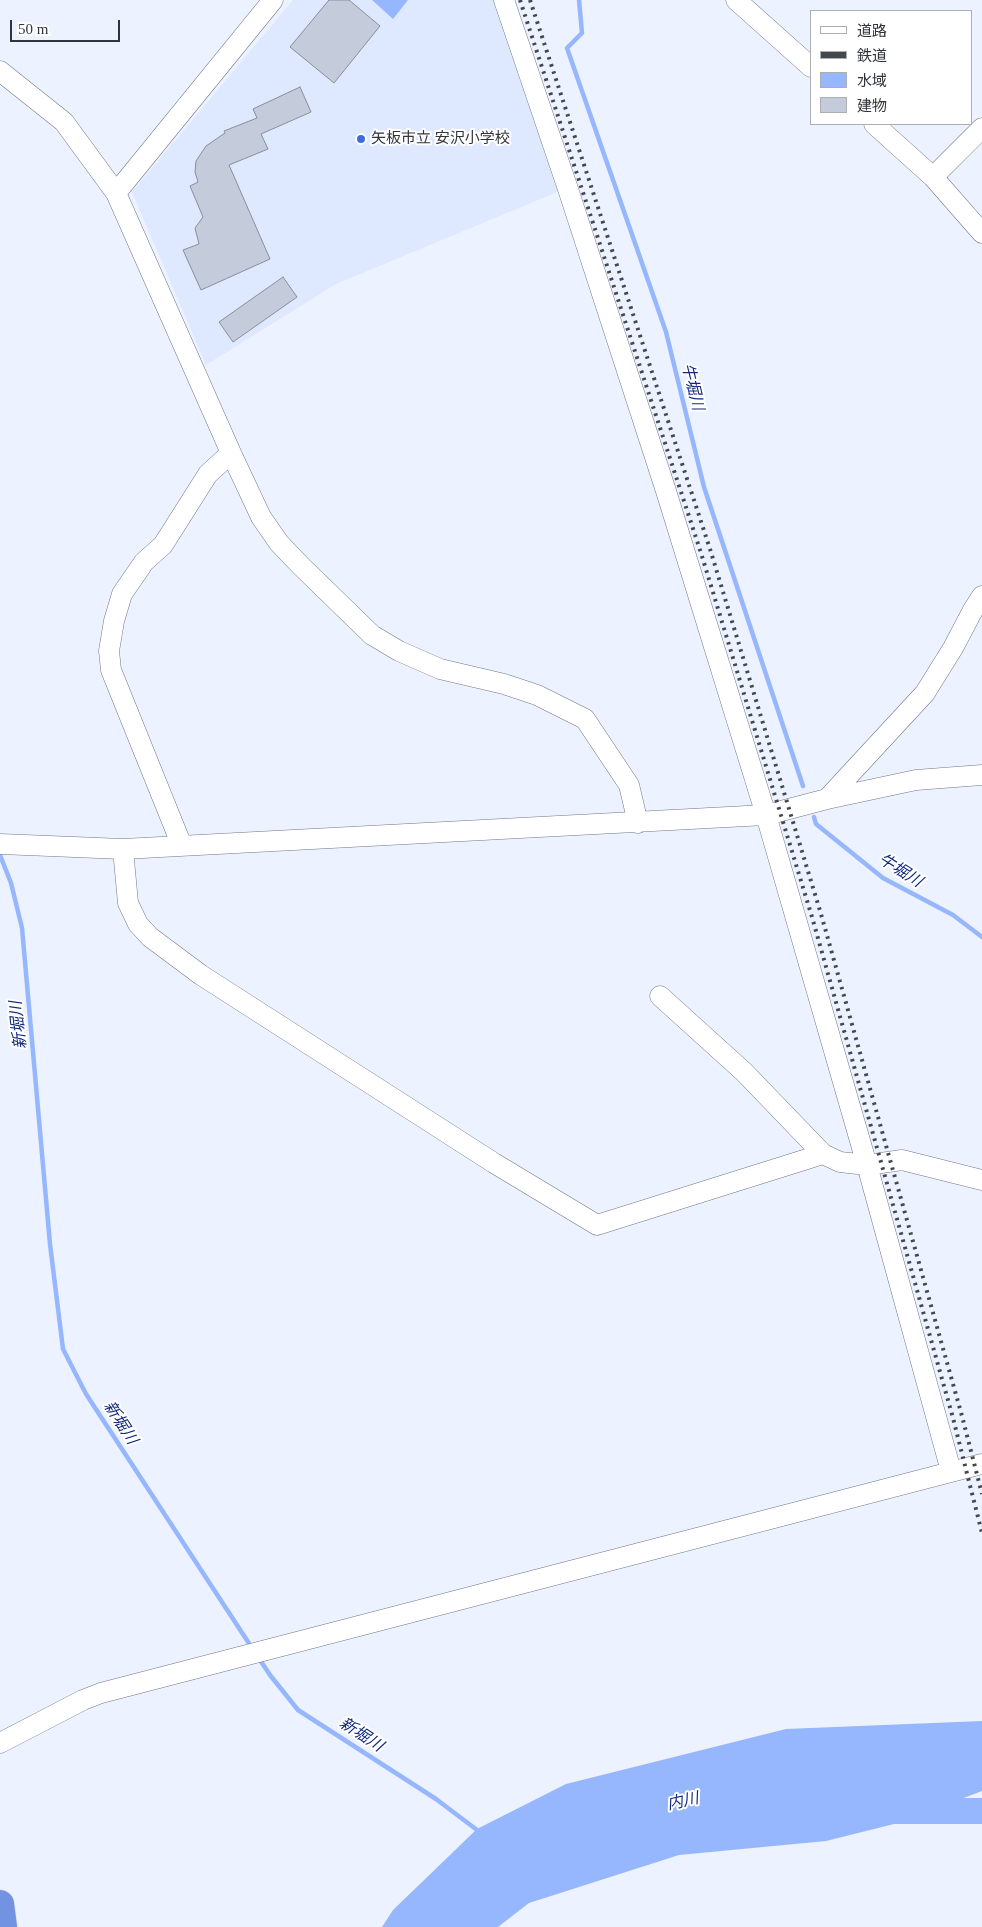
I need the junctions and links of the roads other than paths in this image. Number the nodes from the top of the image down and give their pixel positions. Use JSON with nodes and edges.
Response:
{"nodes":[{"id":1,"x":273,"y":0,"type":"edge"},
{"id":2,"x":504,"y":0,"type":"edge"},
{"id":3,"x":736,"y":0,"type":"edge"},
{"id":4,"x":810,"y":66,"type":"edge"},
{"id":5,"x":0,"y":71,"type":"edge"},
{"id":6,"x":875,"y":125,"type":"edge"},
{"id":7,"x":982,"y":128,"type":"edge"},
{"id":8,"x":933,"y":177,"type":"junction"},
{"id":9,"x":116,"y":193,"type":"junction"},
{"id":10,"x":982,"y":233,"type":"edge"},
{"id":11,"x":230,"y":453,"type":"junction"},
{"id":12,"x":982,"y":596,"type":"edge"},
{"id":13,"x":982,"y":775,"type":"edge"},
{"id":14,"x":827,"y":799,"type":"junction"},
{"id":15,"x":766,"y":815,"type":"junction"},
{"id":16,"x":638,"y":823,"type":"junction"},
{"id":17,"x":6,"y":844,"type":"edge"},
{"id":18,"x":182,"y":846,"type":"junction"},
{"id":19,"x":123,"y":849,"type":"junction"},
{"id":20,"x":660,"y":996,"type":"dead end"},
{"id":21,"x":823,"y":1154,"type":"junction"},
{"id":22,"x":867,"y":1165,"type":"junction"},
{"id":23,"x":982,"y":1180,"type":"edge"},
{"id":24,"x":982,"y":1464,"type":"edge"},
{"id":25,"x":951,"y":1471,"type":"junction"},
{"id":26,"x":0,"y":1743,"type":"edge"},
{"id":27,"x":0,"y":1904,"type":"edge"},
{"id":28,"x":3,"y":1927,"type":"edge"}],
"edges":[{"from":1,"to":9,"type":"street"},
{"from":2,"to":15,"type":"street"},
{"from":3,"to":4,"type":"street"},
{"from":5,"to":9,"type":"street"},
{"from":6,"to":8,"type":"street"},
{"from":7,"to":8,"type":"street"},
{"from":8,"to":10,"type":"street"},
{"from":9,"to":11,"type":"street"},
{"from":11,"to":16,"type":"street"},
{"from":11,"to":18,"type":"street"},
{"from":12,"to":14,"type":"street"},
{"from":13,"to":14,"type":"street"},
{"from":14,"to":15,"type":"street"},
{"from":15,"to":16,"type":"street"},
{"from":15,"to":22,"type":"street"},
{"from":16,"to":18,"type":"street"},
{"from":17,"to":19,"type":"street"},
{"from":18,"to":19,"type":"street"},
{"from":19,"to":21,"type":"street"},
{"from":20,"to":21,"type":"street"},
{"from":21,"to":22,"type":"street"},
{"from":22,"to":23,"type":"street"},
{"from":22,"to":25,"type":"street"},
{"from":24,"to":25,"type":"street"},
{"from":25,"to":26,"type":"street"},
{"from":27,"to":28,"type":"highway"}]}
